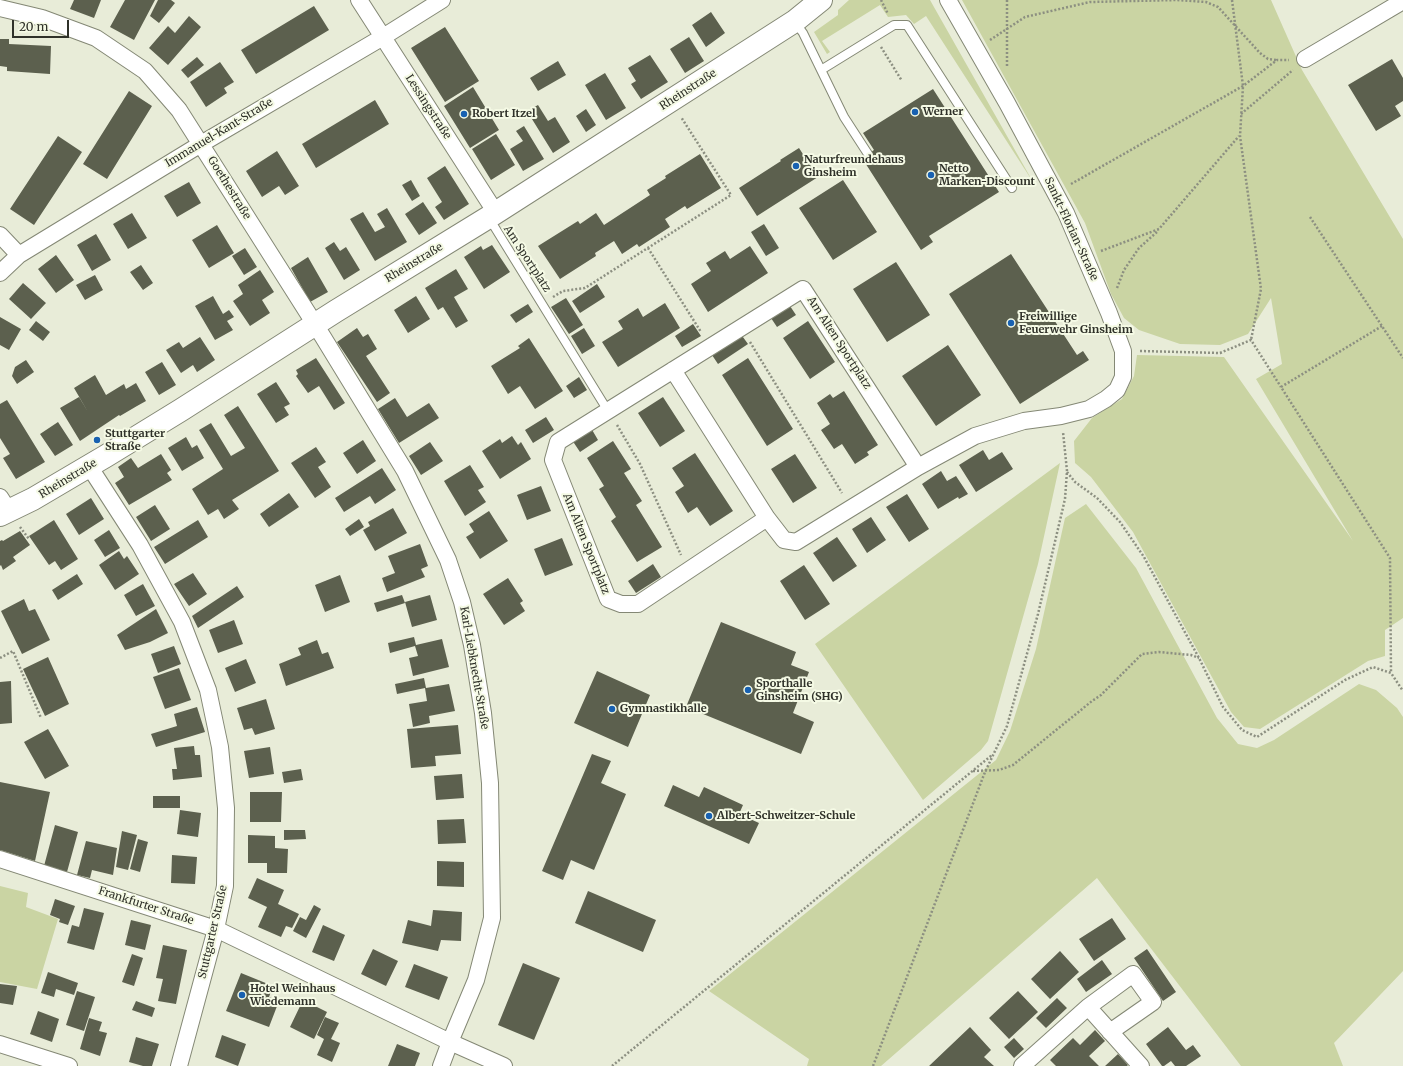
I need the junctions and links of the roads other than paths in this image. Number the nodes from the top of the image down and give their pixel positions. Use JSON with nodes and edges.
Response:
{"nodes":[{"id":1,"x":359,"y":0,"type":"edge"},
{"id":2,"x":442,"y":0,"type":"edge"},
{"id":3,"x":821,"y":0,"type":"edge"},
{"id":4,"x":948,"y":0,"type":"edge"},
{"id":5,"x":1403,"y":1,"type":"edge"},
{"id":6,"x":0,"y":8,"type":"edge"},
{"id":7,"x":795,"y":21,"type":"junction"},
{"id":8,"x":383,"y":37,"type":"junction"},
{"id":9,"x":1305,"y":59,"type":"road end"},
{"id":10,"x":821,"y":70,"type":"junction"},
{"id":11,"x":201,"y":144,"type":"junction"},
{"id":12,"x":868,"y":154,"type":"dead end"},
{"id":13,"x":1012,"y":188,"type":"dead end"},
{"id":14,"x":493,"y":215,"type":"junction"},
{"id":15,"x":0,"y":235,"type":"edge"},
{"id":16,"x":19,"y":255,"type":"junction"},
{"id":17,"x":0,"y":273,"type":"edge"},
{"id":18,"x":315,"y":324,"type":"junction"},
{"id":19,"x":673,"y":370,"type":"junction"},
{"id":20,"x":608,"y":411,"type":"junction"},
{"id":21,"x":89,"y":466,"type":"junction"},
{"id":22,"x":918,"y":467,"type":"junction"},
{"id":23,"x":3,"y":508,"type":"edge"},
{"id":24,"x":767,"y":518,"type":"junction"},
{"id":25,"x":0,"y":859,"type":"edge"},
{"id":26,"x":216,"y":929,"type":"junction"},
{"id":27,"x":1088,"y":1007,"type":"junction"},
{"id":28,"x":1110,"y":1032,"type":"junction"},
{"id":29,"x":450,"y":1042,"type":"junction"},
{"id":30,"x":0,"y":1044,"type":"edge"},
{"id":31,"x":69,"y":1066,"type":"edge"},
{"id":32,"x":178,"y":1066,"type":"edge"},
{"id":33,"x":441,"y":1066,"type":"edge"},
{"id":34,"x":504,"y":1066,"type":"edge"},
{"id":35,"x":1022,"y":1066,"type":"edge"},
{"id":36,"x":1141,"y":1066,"type":"edge"}],
"edges":[{"from":1,"to":8,"type":"street","name":"Lessingstraße"},
{"from":2,"to":8,"type":"street","name":"Immanuel-Kant-Straße"},
{"from":3,"to":7,"type":"main road","name":"Rheinstraße"},
{"from":4,"to":22,"type":"street","name":"Sankt-Florian-Straße"},
{"from":5,"to":9,"type":"street"},
{"from":6,"to":11,"type":"street","name":"Goethestraße"},
{"from":7,"to":10,"type":"lane"},
{"from":7,"to":14,"type":"main road","name":"Rheinstraße"},
{"from":8,"to":11,"type":"street","name":"Immanuel-Kant-Straße"},
{"from":8,"to":14,"type":"street","name":"Lessingstraße"},
{"from":10,"to":12,"type":"lane"},
{"from":10,"to":13,"type":"lane"},
{"from":11,"to":16,"type":"street","name":"Immanuel-Kant-Straße"},
{"from":11,"to":18,"type":"street","name":"Goethestraße"},
{"from":14,"to":18,"type":"main road","name":"Rheinstraße"},
{"from":14,"to":20,"type":"lane","name":"Am Sportplatz"},
{"from":15,"to":16,"type":"street"},
{"from":16,"to":17,"type":"street","name":"Immanuel-Kant-Straße"},
{"from":18,"to":21,"type":"main road","name":"Rheinstraße"},
{"from":18,"to":29,"type":"street","name":"Karl-Liebknecht-Straße"},
{"from":19,"to":20,"type":"street","name":"Am Alten Sportplatz"},
{"from":19,"to":22,"type":"street","name":"Am Alten Sportplatz"},
{"from":19,"to":24,"type":"street"},
{"from":20,"to":24,"type":"street","name":"Am Alten Sportplatz"},
{"from":21,"to":23,"type":"main road","name":"Rheinstraße"},
{"from":21,"to":26,"type":"street","name":"Stuttgarter Straße"},
{"from":22,"to":24,"type":"street"},
{"from":25,"to":26,"type":"street","name":"Frankfurter Straße"},
{"from":26,"to":29,"type":"street","name":"Frankfurter Straße"},
{"from":26,"to":32,"type":"street","name":"Stuttgarter Straße"},
{"from":27,"to":28,"type":"street"},
{"from":27,"to":28,"type":"street"},
{"from":27,"to":35,"type":"street"},
{"from":28,"to":36,"type":"street"},
{"from":29,"to":33,"type":"street","name":"Karl-Liebknecht-Straße"},
{"from":29,"to":34,"type":"street","name":"Frankfurter Straße"},
{"from":30,"to":31,"type":"street"}]}
